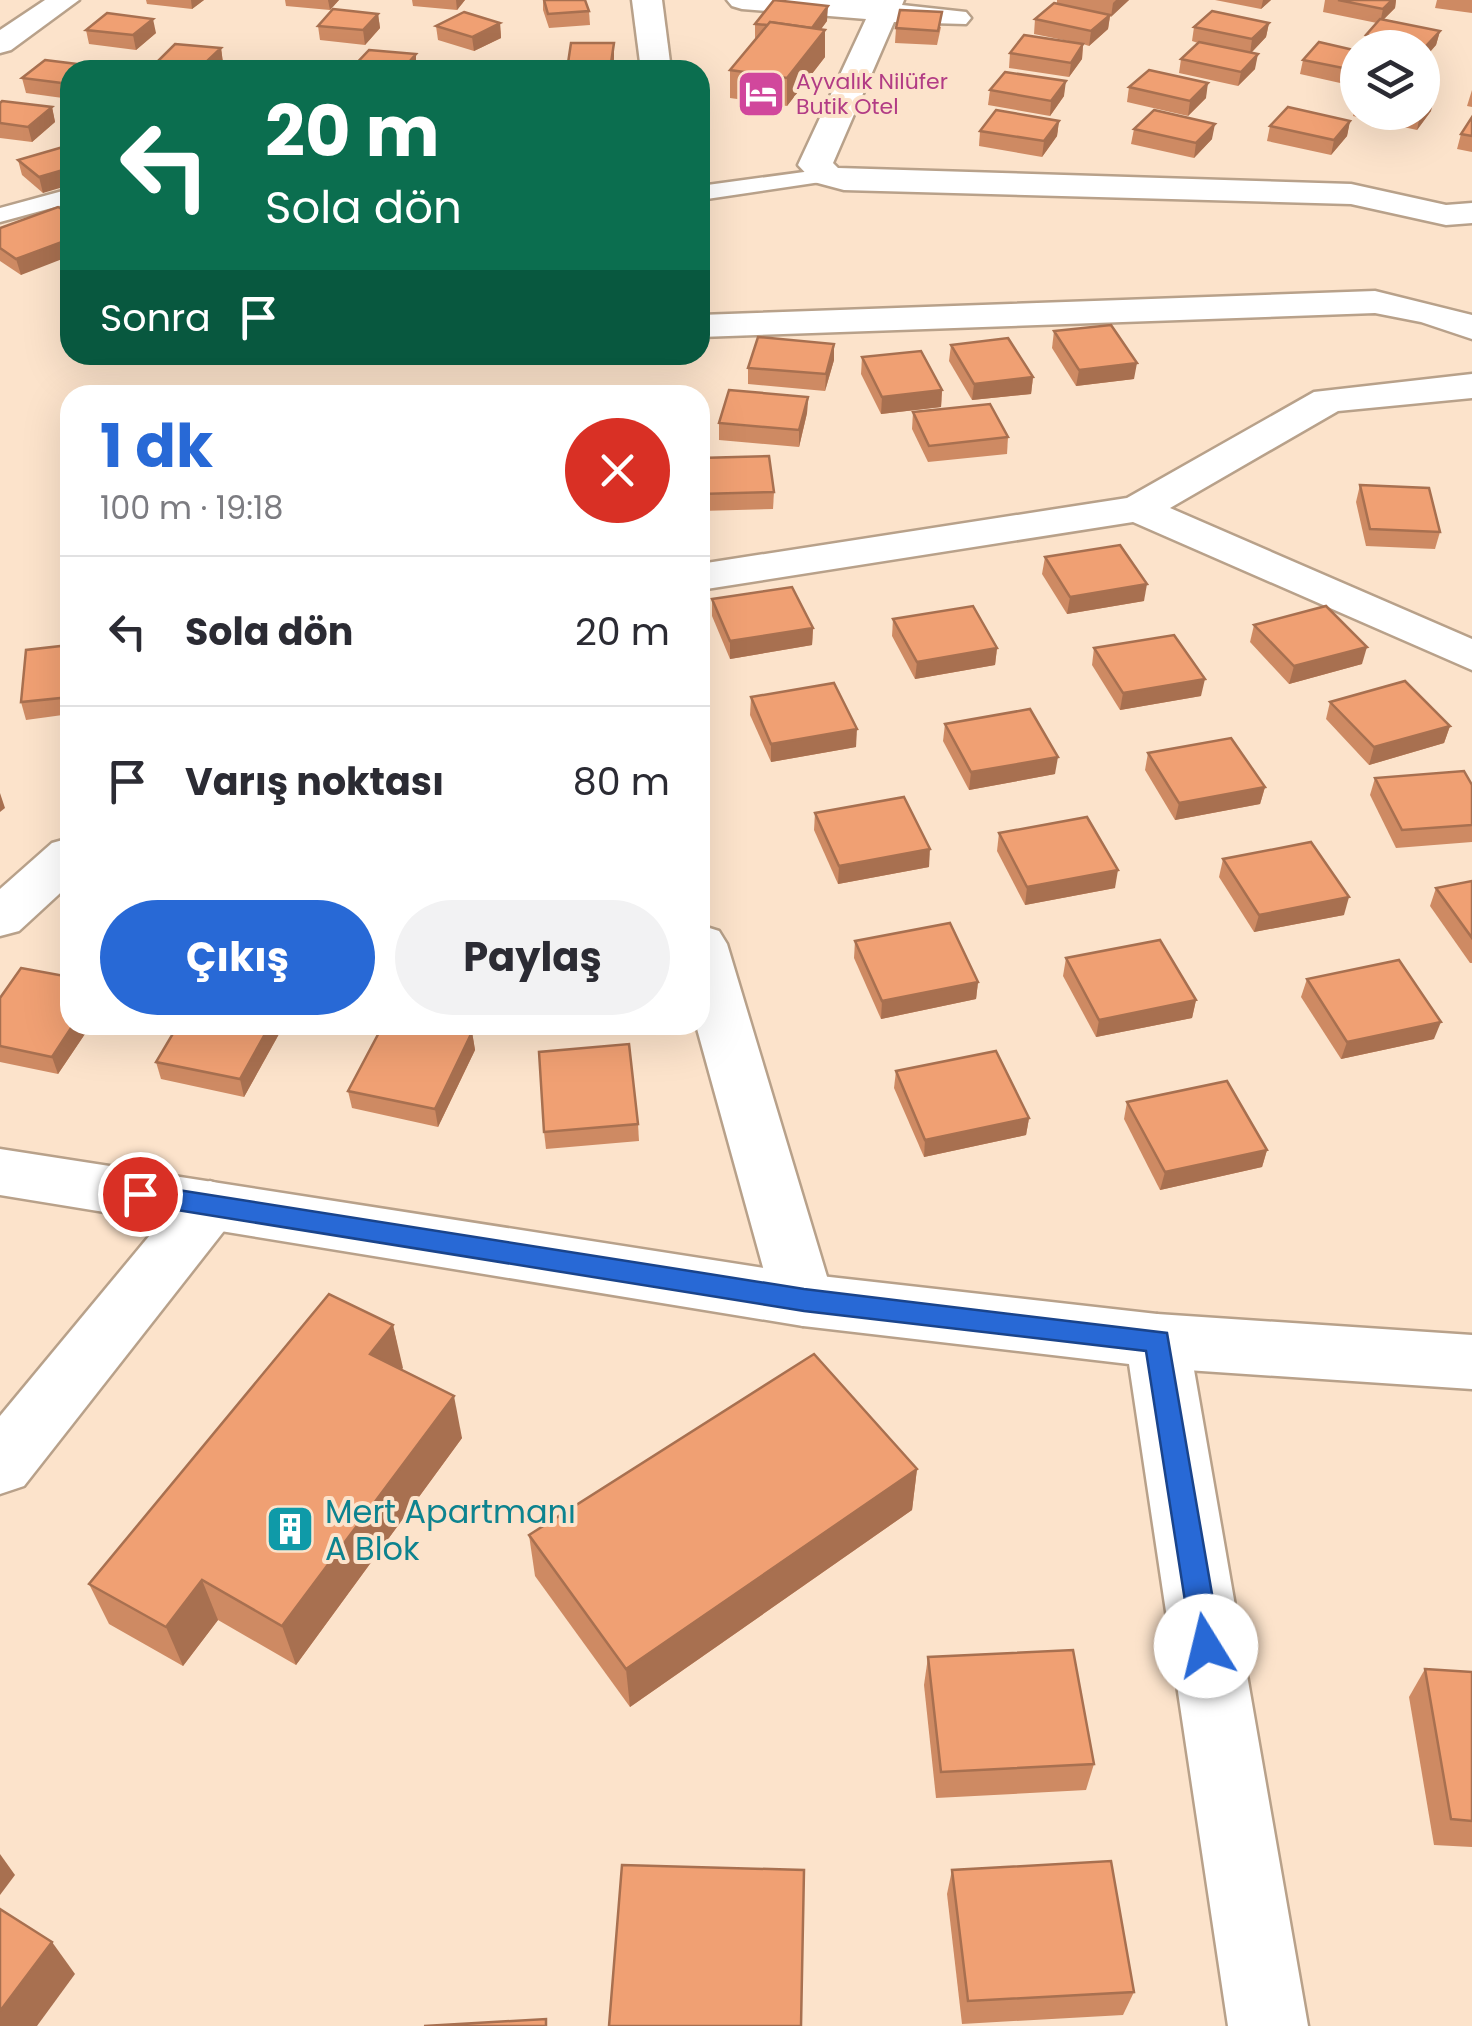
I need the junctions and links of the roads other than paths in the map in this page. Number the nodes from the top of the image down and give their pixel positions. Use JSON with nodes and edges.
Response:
{"nodes":[{"id":1,"x":64,"y":0,"type":"edge"},
{"id":2,"x":647,"y":0,"type":"edge"},
{"id":3,"x":742,"y":0,"type":"edge"},
{"id":4,"x":885,"y":6,"type":"edge"},
{"id":5,"x":956,"y":18,"type":"dead end"},
{"id":6,"x":0,"y":44,"type":"edge"},
{"id":7,"x":655,"y":60,"type":"edge"},
{"id":8,"x":826,"y":175,"type":"junction"},
{"id":9,"x":710,"y":192,"type":"edge"},
{"id":10,"x":60,"y":199,"type":"edge"},
{"id":11,"x":1472,"y":214,"type":"edge"},
{"id":12,"x":0,"y":215,"type":"edge"},
{"id":13,"x":710,"y":326,"type":"edge"},
{"id":14,"x":1472,"y":328,"type":"edge"},
{"id":15,"x":1472,"y":386,"type":"edge"},
{"id":16,"x":1138,"y":510,"type":"junction"},
{"id":17,"x":710,"y":575,"type":"edge"},
{"id":18,"x":1472,"y":656,"type":"edge"},
{"id":19,"x":60,"y":864,"type":"edge"},
{"id":20,"x":0,"y":918,"type":"edge"},
{"id":21,"x":710,"y":978,"type":"edge"},
{"id":22,"x":0,"y":1172,"type":"edge"},
{"id":23,"x":210,"y":1205,"type":"junction"},
{"id":24,"x":804,"y":1300,"type":"junction"},
{"id":25,"x":1158,"y":1341,"type":"junction"},
{"id":26,"x":1472,"y":1362,"type":"edge"},
{"id":27,"x":0,"y":1465,"type":"edge"},
{"id":28,"x":1268,"y":2026,"type":"edge"}],
"edges":[{"from":1,"to":6,"type":"street"},
{"from":2,"to":7,"type":"street"},
{"from":3,"to":4,"type":"street"},
{"from":4,"to":5,"type":"street"},
{"from":4,"to":8,"type":"street"},
{"from":8,"to":9,"type":"lane"},
{"from":8,"to":11,"type":"street"},
{"from":10,"to":12,"type":"lane"},
{"from":13,"to":14,"type":"street"},
{"from":15,"to":16,"type":"street"},
{"from":16,"to":17,"type":"street"},
{"from":16,"to":18,"type":"street"},
{"from":19,"to":20,"type":"street"},
{"from":21,"to":24,"type":"street"},
{"from":22,"to":23,"type":"street"},
{"from":23,"to":24,"type":"street"},
{"from":23,"to":27,"type":"street"},
{"from":24,"to":25,"type":"street"},
{"from":25,"to":26,"type":"street"},
{"from":25,"to":28,"type":"street"}]}
